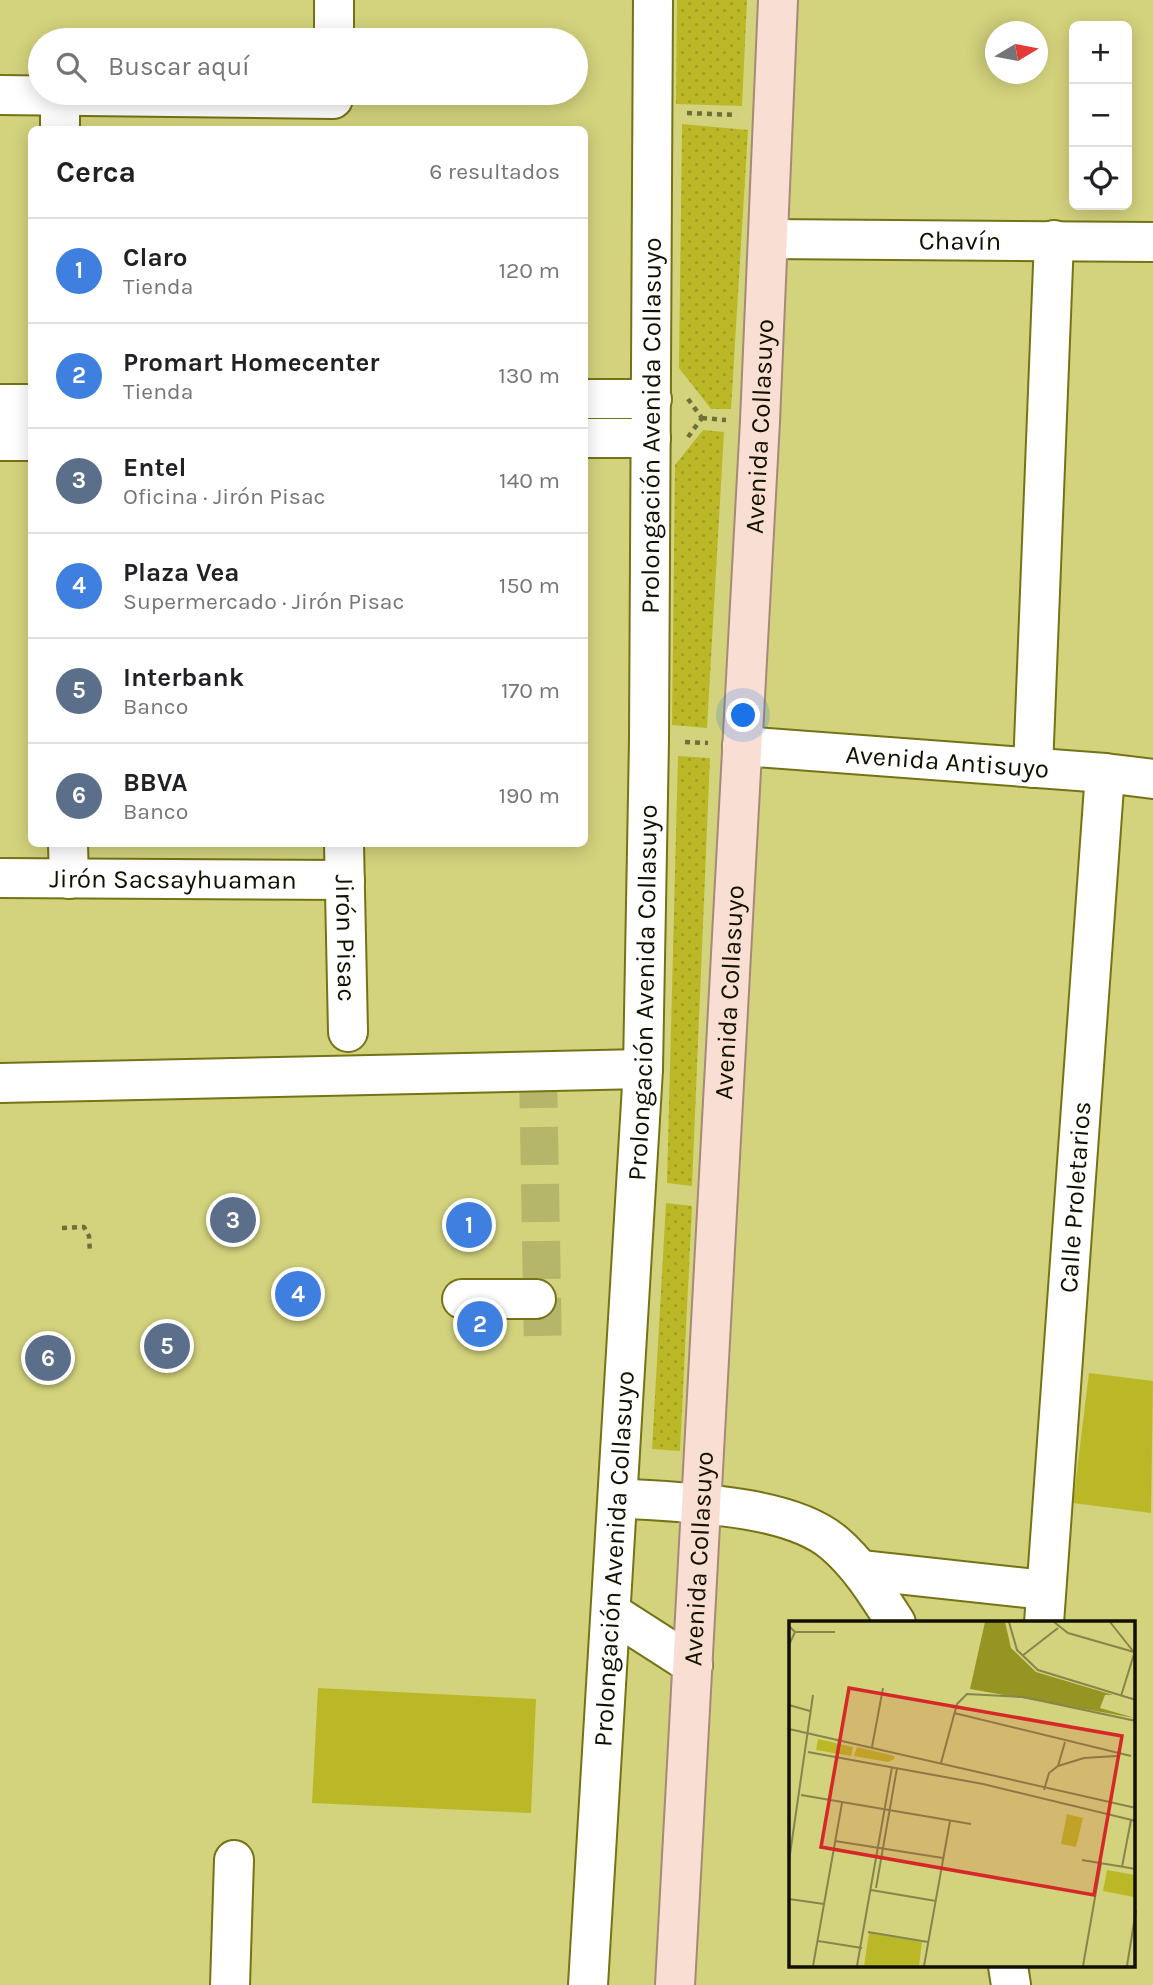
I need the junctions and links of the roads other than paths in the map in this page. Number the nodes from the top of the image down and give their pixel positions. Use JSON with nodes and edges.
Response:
{"nodes":[{"id":1,"x":334,"y":0,"type":"edge"},
{"id":2,"x":653,"y":0,"type":"edge"},
{"id":3,"x":778,"y":0,"type":"edge"},
{"id":4,"x":334,"y":28,"type":"edge"},
{"id":5,"x":0,"y":95,"type":"edge"},
{"id":6,"x":28,"y":103,"type":"edge"},
{"id":7,"x":35,"y":105,"type":"edge"},
{"id":8,"x":333,"y":107,"type":"edge"},
{"id":9,"x":60,"y":112,"type":"edge"},
{"id":10,"x":768,"y":239,"type":"junction"},
{"id":11,"x":1054,"y":240,"type":"junction"},
{"id":12,"x":1153,"y":242,"type":"edge"},
{"id":13,"x":588,"y":399,"type":"edge"},
{"id":14,"x":652,"y":400,"type":"junction"},
{"id":15,"x":0,"y":404,"type":"edge"},
{"id":16,"x":28,"y":404,"type":"edge"},
{"id":17,"x":588,"y":438,"type":"edge"},
{"id":18,"x":651,"y":438,"type":"junction"},
{"id":19,"x":0,"y":441,"type":"edge"},
{"id":20,"x":28,"y":441,"type":"edge"},
{"id":21,"x":725,"y":745,"type":"junction"},
{"id":22,"x":1033,"y":768,"type":"junction"},
{"id":23,"x":1105,"y":773,"type":"junction"},
{"id":24,"x":1153,"y":779,"type":"edge"},
{"id":25,"x":69,"y":861,"type":"edge"},
{"id":26,"x":345,"y":862,"type":"edge"},
{"id":27,"x":0,"y":878,"type":"edge"},
{"id":28,"x":348,"y":1032,"type":"dead end"},
{"id":29,"x":643,"y":1069,"type":"junction"},
{"id":30,"x":0,"y":1083,"type":"edge"},
{"id":31,"x":462,"y":1299,"type":"dead end"},
{"id":32,"x":536,"y":1299,"type":"dead end"},
{"id":33,"x":618,"y":1498,"type":"junction"},
{"id":34,"x":702,"y":1505,"type":"junction"},
{"id":35,"x":861,"y":1570,"type":"junction"},
{"id":36,"x":1044,"y":1606,"type":"edge"},
{"id":37,"x":612,"y":1613,"type":"junction"},
{"id":38,"x":895,"y":1621,"type":"edge"},
{"id":39,"x":693,"y":1665,"type":"junction"},
{"id":40,"x":234,"y":1860,"type":"dead end"},
{"id":41,"x":230,"y":1985,"type":"edge"},
{"id":42,"x":588,"y":1985,"type":"edge"},
{"id":43,"x":675,"y":1985,"type":"edge"}],
"edges":[{"from":1,"to":4,"type":"street"},
{"from":2,"to":14,"type":"street","name":"Prolongación Avenida Collasuyo"},
{"from":3,"to":10,"type":"main road","name":"Avenida Collasuyo"},
{"from":5,"to":6,"type":"street"},
{"from":7,"to":9,"type":"street"},
{"from":8,"to":9,"type":"street"},
{"from":10,"to":11,"type":"street","name":"Chavín"},
{"from":10,"to":21,"type":"main road","name":"Avenida Collasuyo"},
{"from":11,"to":12,"type":"street","name":"Chavín"},
{"from":11,"to":22,"type":"street"},
{"from":13,"to":14,"type":"street"},
{"from":14,"to":18,"type":"street","name":"Prolongación Avenida Collasuyo"},
{"from":15,"to":16,"type":"street"},
{"from":17,"to":18,"type":"street"},
{"from":18,"to":29,"type":"street","name":"Prolongación Avenida Collasuyo"},
{"from":19,"to":20,"type":"street"},
{"from":21,"to":22,"type":"street","name":"Avenida Antisuyo"},
{"from":21,"to":34,"type":"main road","name":"Avenida Collasuyo"},
{"from":22,"to":23,"type":"street","name":"Avenida Antisuyo"},
{"from":23,"to":24,"type":"street","name":"Avenida Antisuyo"},
{"from":23,"to":36,"type":"street","name":"Calle Proletarios"},
{"from":25,"to":26,"type":"street","name":"Jirón Sacsayhuaman"},
{"from":25,"to":27,"type":"street","name":"Jirón Sacsayhuaman"},
{"from":26,"to":28,"type":"street","name":"Jirón Pisac"},
{"from":29,"to":30,"type":"street"},
{"from":29,"to":33,"type":"street","name":"Prolongación Avenida Collasuyo"},
{"from":31,"to":32,"type":"street"},
{"from":33,"to":34,"type":"street"},
{"from":33,"to":37,"type":"street","name":"Prolongación Avenida Collasuyo"},
{"from":34,"to":35,"type":"street"},
{"from":34,"to":39,"type":"main road","name":"Avenida Collasuyo"},
{"from":35,"to":36,"type":"street"},
{"from":35,"to":38,"type":"street"},
{"from":37,"to":39,"type":"street"},
{"from":37,"to":42,"type":"street","name":"Prolongación Avenida Collasuyo"},
{"from":39,"to":43,"type":"main road","name":"Avenida Collasuyo"},
{"from":40,"to":41,"type":"street"}]}
